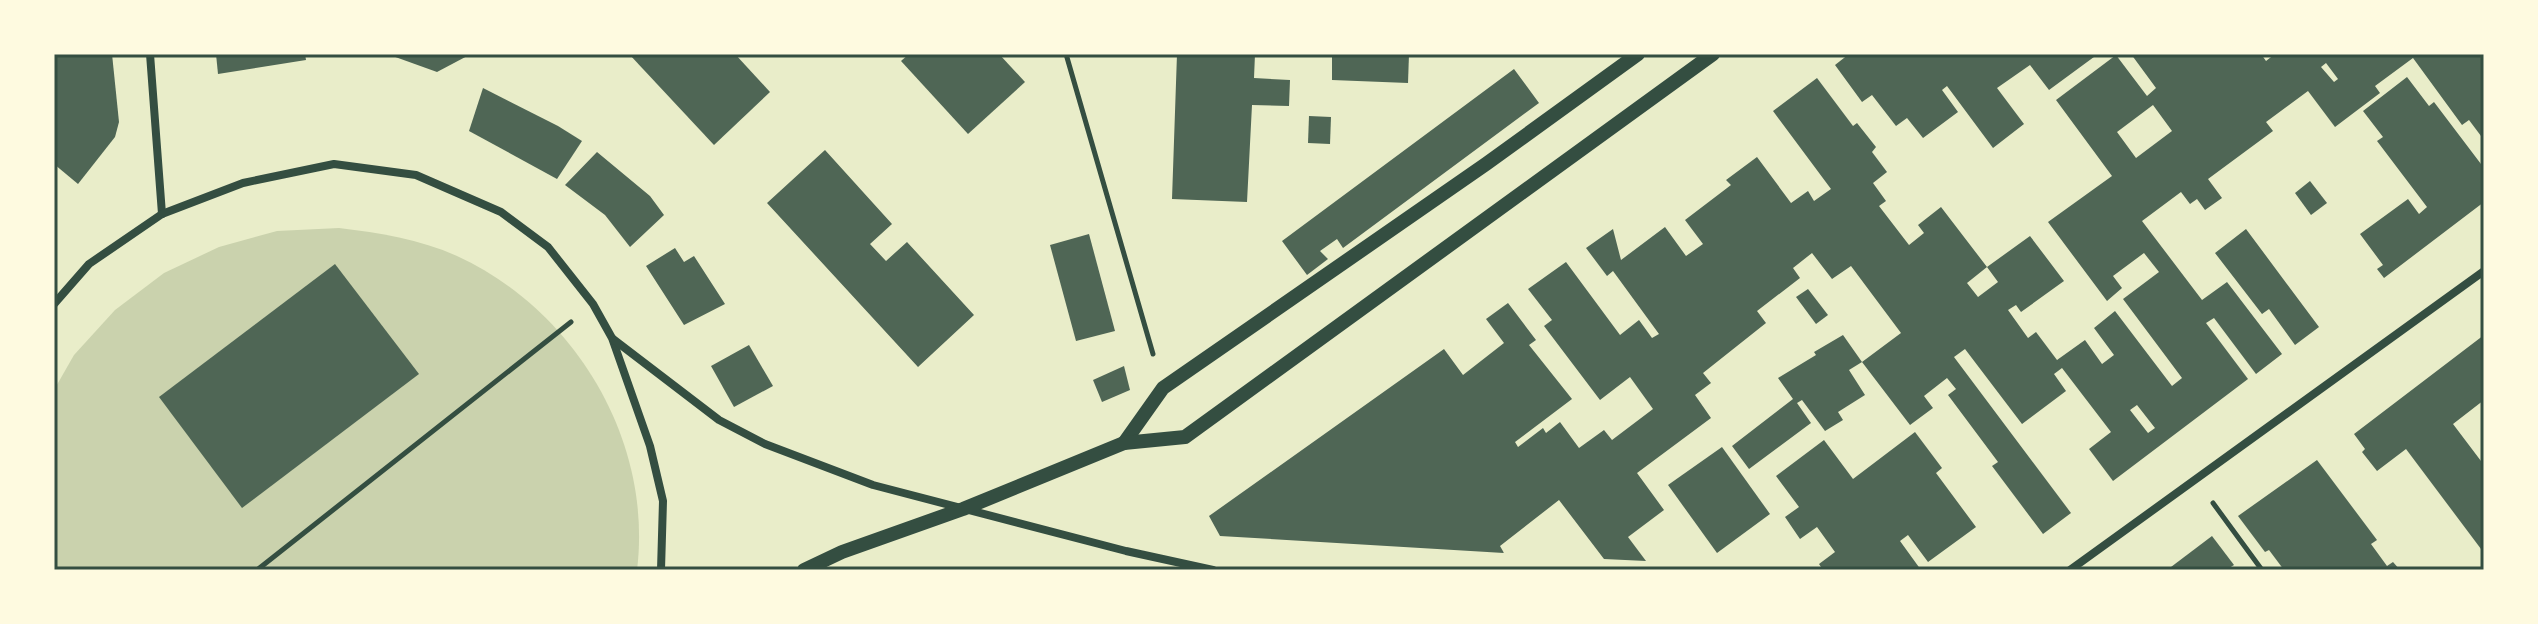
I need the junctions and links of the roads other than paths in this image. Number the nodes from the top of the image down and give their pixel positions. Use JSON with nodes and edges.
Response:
{"nodes":[{"id":1,"x":150,"y":54,"type":"edge"},
{"id":2,"x":1638,"y":54,"type":"edge"},
{"id":3,"x":1713,"y":54,"type":"edge"},
{"id":4,"x":162,"y":214,"type":"junction"},
{"id":5,"x":2484,"y":271,"type":"edge"},
{"id":6,"x":54,"y":304,"type":"edge"},
{"id":7,"x":612,"y":338,"type":"junction"},
{"id":8,"x":1124,"y":443,"type":"junction"},
{"id":9,"x":963,"y":509,"type":"junction"},
{"id":10,"x":661,"y":570,"type":"edge"},
{"id":11,"x":804,"y":570,"type":"edge"},
{"id":12,"x":1213,"y":570,"type":"edge"},
{"id":13,"x":2070,"y":570,"type":"edge"}],
"edges":[{"from":1,"to":4,"type":"street"},
{"from":2,"to":8,"type":"street"},
{"from":3,"to":8,"type":"street"},
{"from":4,"to":6,"type":"street"},
{"from":4,"to":7,"type":"street"},
{"from":5,"to":13,"type":"street"},
{"from":7,"to":9,"type":"street"},
{"from":7,"to":10,"type":"street"},
{"from":8,"to":9,"type":"street"},
{"from":9,"to":11,"type":"street"},
{"from":9,"to":12,"type":"street"}]}
